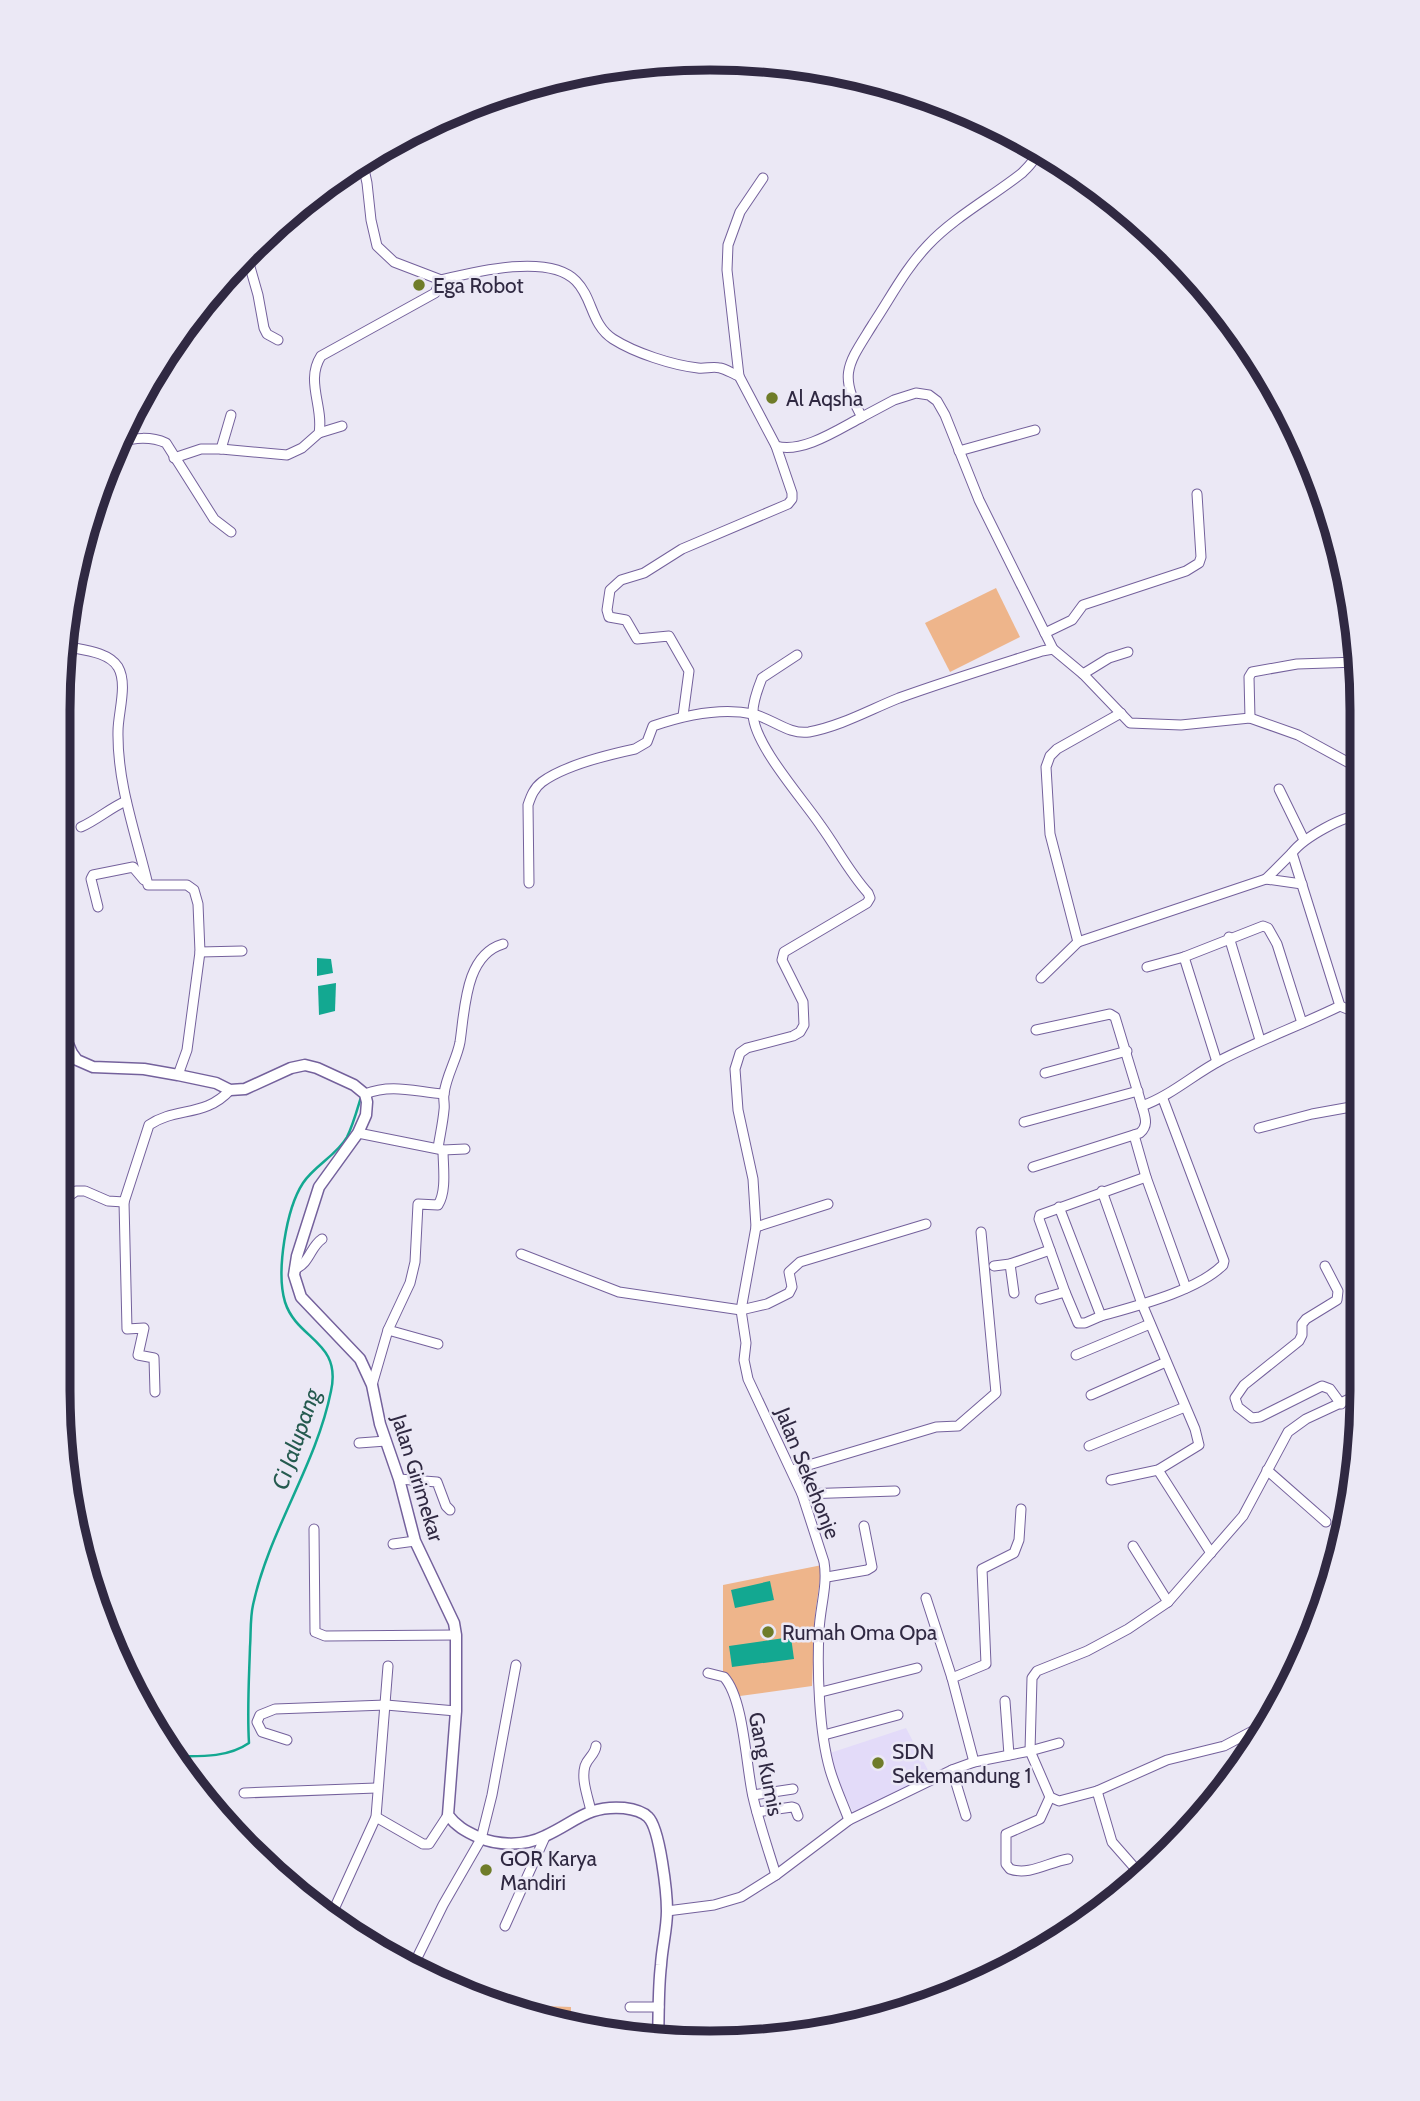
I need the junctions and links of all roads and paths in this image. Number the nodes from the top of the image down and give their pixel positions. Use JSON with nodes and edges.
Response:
{"nodes":[{"id":1,"x":1034,"y":158,"type":"edge"},
{"id":2,"x":365,"y":171,"type":"edge"},
{"id":3,"x":763,"y":178,"type":"dead end"},
{"id":4,"x":250,"y":265,"type":"edge"},
{"id":5,"x":441,"y":280,"type":"junction"},
{"id":6,"x":278,"y":340,"type":"dead end"},
{"id":7,"x":739,"y":376,"type":"junction"},
{"id":8,"x":231,"y":415,"type":"dead end"},
{"id":9,"x":862,"y":417,"type":"junction"},
{"id":10,"x":342,"y":426,"type":"dead end"},
{"id":11,"x":1035,"y":430,"type":"dead end"},
{"id":12,"x":319,"y":433,"type":"junction"},
{"id":13,"x":131,"y":439,"type":"edge"},
{"id":14,"x":776,"y":446,"type":"junction"},
{"id":15,"x":221,"y":449,"type":"junction"},
{"id":16,"x":959,"y":451,"type":"junction"},
{"id":17,"x":174,"y":458,"type":"junction"},
{"id":18,"x":1197,"y":494,"type":"dead end"},
{"id":19,"x":231,"y":532,"type":"dead end"},
{"id":20,"x":1045,"y":633,"type":"junction"},
{"id":21,"x":73,"y":648,"type":"edge"},
{"id":22,"x":1053,"y":649,"type":"junction"},
{"id":23,"x":1128,"y":652,"type":"dead end"},
{"id":24,"x":797,"y":655,"type":"dead end"},
{"id":25,"x":1348,"y":662,"type":"edge"},
{"id":26,"x":1083,"y":674,"type":"junction"},
{"id":27,"x":1121,"y":713,"type":"junction"},
{"id":28,"x":753,"y":714,"type":"junction"},
{"id":29,"x":683,"y":716,"type":"junction"},
{"id":30,"x":1250,"y":718,"type":"junction"},
{"id":31,"x":1350,"y":763,"type":"edge"},
{"id":32,"x":1279,"y":789,"type":"dead end"},
{"id":33,"x":126,"y":801,"type":"junction"},
{"id":34,"x":1350,"y":817,"type":"edge"},
{"id":35,"x":81,"y":827,"type":"dead end"},
{"id":36,"x":1304,"y":840,"type":"junction"},
{"id":37,"x":1293,"y":853,"type":"junction"},
{"id":38,"x":1266,"y":879,"type":"junction"},
{"id":39,"x":529,"y":883,"type":"dead end"},
{"id":40,"x":1302,"y":884,"type":"junction"},
{"id":41,"x":148,"y":885,"type":"junction"},
{"id":42,"x":98,"y":907,"type":"dead end"},
{"id":43,"x":1230,"y":937,"type":"junction"},
{"id":44,"x":1078,"y":942,"type":"junction"},
{"id":45,"x":503,"y":944,"type":"dead end"},
{"id":46,"x":242,"y":951,"type":"dead end"},
{"id":47,"x":200,"y":952,"type":"junction"},
{"id":48,"x":1184,"y":957,"type":"junction"},
{"id":49,"x":1147,"y":967,"type":"dead end"},
{"id":50,"x":1041,"y":978,"type":"dead end"},
{"id":51,"x":1340,"y":1006,"type":"junction"},
{"id":52,"x":1350,"y":1010,"type":"edge"},
{"id":53,"x":1302,"y":1024,"type":"junction"},
{"id":54,"x":1036,"y":1030,"type":"dead end"},
{"id":55,"x":1260,"y":1040,"type":"junction"},
{"id":56,"x":70,"y":1048,"type":"edge"},
{"id":57,"x":1126,"y":1051,"type":"junction"},
{"id":58,"x":1217,"y":1062,"type":"junction"},
{"id":59,"x":1045,"y":1073,"type":"dead end"},
{"id":60,"x":178,"y":1075,"type":"junction"},
{"id":61,"x":230,"y":1090,"type":"junction"},
{"id":62,"x":1138,"y":1091,"type":"junction"},
{"id":63,"x":365,"y":1094,"type":"junction"},
{"id":64,"x":444,"y":1094,"type":"junction"},
{"id":65,"x":1163,"y":1098,"type":"junction"},
{"id":66,"x":1142,"y":1106,"type":"junction"},
{"id":67,"x":1350,"y":1107,"type":"edge"},
{"id":68,"x":1024,"y":1122,"type":"dead end"},
{"id":69,"x":1259,"y":1128,"type":"dead end"},
{"id":70,"x":358,"y":1133,"type":"junction"},
{"id":71,"x":1134,"y":1135,"type":"junction"},
{"id":72,"x":440,"y":1149,"type":"junction"},
{"id":73,"x":465,"y":1149,"type":"dead end"},
{"id":74,"x":1033,"y":1167,"type":"dead end"},
{"id":75,"x":1146,"y":1177,"type":"junction"},
{"id":76,"x":1102,"y":1191,"type":"junction"},
{"id":77,"x":70,"y":1195,"type":"edge"},
{"id":78,"x":124,"y":1202,"type":"junction"},
{"id":79,"x":828,"y":1203,"type":"dead end"},
{"id":80,"x":1059,"y":1207,"type":"junction"},
{"id":81,"x":926,"y":1224,"type":"dead end"},
{"id":82,"x":755,"y":1227,"type":"junction"},
{"id":83,"x":981,"y":1232,"type":"dead end"},
{"id":84,"x":322,"y":1239,"type":"dead end"},
{"id":85,"x":1050,"y":1250,"type":"junction"},
{"id":86,"x":521,"y":1254,"type":"dead end"},
{"id":87,"x":1010,"y":1264,"type":"junction"},
{"id":88,"x":994,"y":1266,"type":"dead end"},
{"id":89,"x":1325,"y":1266,"type":"dead end"},
{"id":90,"x":295,"y":1269,"type":"junction"},
{"id":91,"x":1186,"y":1288,"type":"junction"},
{"id":92,"x":1065,"y":1292,"type":"junction"},
{"id":93,"x":1014,"y":1293,"type":"dead end"},
{"id":94,"x":1040,"y":1299,"type":"dead end"},
{"id":95,"x":1142,"y":1304,"type":"junction"},
{"id":96,"x":741,"y":1308,"type":"junction"},
{"id":97,"x":1101,"y":1316,"type":"junction"},
{"id":98,"x":1150,"y":1324,"type":"junction"},
{"id":99,"x":388,"y":1331,"type":"junction"},
{"id":100,"x":438,"y":1344,"type":"dead end"},
{"id":101,"x":1076,"y":1354,"type":"dead end"},
{"id":102,"x":1166,"y":1362,"type":"junction"},
{"id":103,"x":372,"y":1385,"type":"junction"},
{"id":104,"x":155,"y":1392,"type":"dead end"},
{"id":105,"x":1091,"y":1395,"type":"dead end"},
{"id":106,"x":1350,"y":1399,"type":"edge"},
{"id":107,"x":1341,"y":1404,"type":"junction"},
{"id":108,"x":1185,"y":1407,"type":"junction"},
{"id":109,"x":386,"y":1441,"type":"junction"},
{"id":110,"x":359,"y":1443,"type":"dead end"},
{"id":111,"x":1089,"y":1446,"type":"dead end"},
{"id":112,"x":792,"y":1470,"type":"junction"},
{"id":113,"x":1158,"y":1470,"type":"junction"},
{"id":114,"x":1267,"y":1470,"type":"junction"},
{"id":115,"x":399,"y":1479,"type":"junction"},
{"id":116,"x":1111,"y":1480,"type":"dead end"},
{"id":117,"x":895,"y":1491,"type":"dead end"},
{"id":118,"x":802,"y":1494,"type":"junction"},
{"id":119,"x":1021,"y":1509,"type":"dead end"},
{"id":120,"x":450,"y":1510,"type":"dead end"},
{"id":121,"x":1326,"y":1522,"type":"dead end"},
{"id":122,"x":864,"y":1526,"type":"dead end"},
{"id":123,"x":314,"y":1529,"type":"dead end"},
{"id":124,"x":415,"y":1541,"type":"junction"},
{"id":125,"x":393,"y":1544,"type":"dead end"},
{"id":126,"x":1132,"y":1546,"type":"dead end"},
{"id":127,"x":1211,"y":1552,"type":"junction"},
{"id":128,"x":827,"y":1577,"type":"junction"},
{"id":129,"x":926,"y":1598,"type":"dead end"},
{"id":130,"x":1168,"y":1602,"type":"junction"},
{"id":131,"x":456,"y":1636,"type":"junction"},
{"id":132,"x":388,"y":1665,"type":"dead end"},
{"id":133,"x":516,"y":1665,"type":"dead end"},
{"id":134,"x":917,"y":1668,"type":"dead end"},
{"id":135,"x":708,"y":1673,"type":"dead end"},
{"id":136,"x":952,"y":1678,"type":"junction"},
{"id":137,"x":821,"y":1692,"type":"junction"},
{"id":138,"x":1005,"y":1701,"type":"dead end"},
{"id":139,"x":386,"y":1706,"type":"junction"},
{"id":140,"x":456,"y":1711,"type":"junction"},
{"id":141,"x":898,"y":1715,"type":"dead end"},
{"id":142,"x":1251,"y":1732,"type":"edge"},
{"id":143,"x":824,"y":1735,"type":"junction"},
{"id":144,"x":287,"y":1740,"type":"dead end"},
{"id":145,"x":1059,"y":1743,"type":"dead end"},
{"id":146,"x":596,"y":1746,"type":"dead end"},
{"id":147,"x":1030,"y":1751,"type":"junction"},
{"id":148,"x":1009,"y":1755,"type":"junction"},
{"id":149,"x":974,"y":1762,"type":"junction"},
{"id":150,"x":952,"y":1770,"type":"junction"},
{"id":151,"x":376,"y":1788,"type":"junction"},
{"id":152,"x":793,"y":1789,"type":"dead end"},
{"id":153,"x":1097,"y":1791,"type":"junction"},
{"id":154,"x":244,"y":1793,"type":"dead end"},
{"id":155,"x":753,"y":1794,"type":"junction"},
{"id":156,"x":1049,"y":1797,"type":"junction"},
{"id":157,"x":591,"y":1811,"type":"junction"},
{"id":158,"x":757,"y":1812,"type":"junction"},
{"id":159,"x":448,"y":1815,"type":"junction"},
{"id":160,"x":798,"y":1816,"type":"dead end"},
{"id":161,"x":966,"y":1816,"type":"dead end"},
{"id":162,"x":376,"y":1817,"type":"junction"},
{"id":163,"x":849,"y":1820,"type":"junction"},
{"id":164,"x":545,"y":1837,"type":"junction"},
{"id":165,"x":481,"y":1839,"type":"junction"},
{"id":166,"x":1068,"y":1859,"type":"dead end"},
{"id":167,"x":1136,"y":1869,"type":"edge"},
{"id":168,"x":776,"y":1875,"type":"junction"},
{"id":169,"x":334,"y":1909,"type":"edge"},
{"id":170,"x":667,"y":1911,"type":"junction"},
{"id":171,"x":505,"y":1926,"type":"dead end"},
{"id":172,"x":416,"y":1959,"type":"edge"},
{"id":173,"x":630,"y":2007,"type":"dead end"},
{"id":174,"x":659,"y":2007,"type":"junction"},
{"id":175,"x":659,"y":2029,"type":"edge"}],
"edges":[{"from":1,"to":9,"type":"street"},
{"from":2,"to":5,"type":"street"},
{"from":3,"to":7,"type":"street"},
{"from":4,"to":6,"type":"street"},
{"from":5,"to":7,"type":"street"},
{"from":5,"to":12,"type":"street"},
{"from":7,"to":14,"type":"street"},
{"from":8,"to":15,"type":"street"},
{"from":9,"to":14,"type":"street"},
{"from":9,"to":16,"type":"street"},
{"from":10,"to":12,"type":"street"},
{"from":11,"to":16,"type":"street"},
{"from":12,"to":15,"type":"street"},
{"from":13,"to":17,"type":"street"},
{"from":14,"to":29,"type":"street"},
{"from":15,"to":17,"type":"street"},
{"from":16,"to":20,"type":"street"},
{"from":17,"to":19,"type":"street"},
{"from":18,"to":20,"type":"street"},
{"from":20,"to":22,"type":"street"},
{"from":21,"to":33,"type":"street"},
{"from":22,"to":26,"type":"street"},
{"from":22,"to":28,"type":"street"},
{"from":23,"to":26,"type":"street"},
{"from":24,"to":28,"type":"street"},
{"from":25,"to":30,"type":"street"},
{"from":26,"to":27,"type":"street"},
{"from":27,"to":30,"type":"street"},
{"from":27,"to":44,"type":"street"},
{"from":28,"to":29,"type":"street"},
{"from":28,"to":82,"type":"street","name":"Jalan Sekehonje"},
{"from":29,"to":39,"type":"street"},
{"from":30,"to":31,"type":"street"},
{"from":32,"to":36,"type":"street"},
{"from":33,"to":35,"type":"street"},
{"from":33,"to":41,"type":"street"},
{"from":34,"to":36,"type":"street"},
{"from":36,"to":37,"type":"street"},
{"from":37,"to":38,"type":"street"},
{"from":37,"to":40,"type":"street"},
{"from":38,"to":40,"type":"street"},
{"from":38,"to":44,"type":"street"},
{"from":40,"to":51,"type":"street"},
{"from":41,"to":42,"type":"street"},
{"from":41,"to":47,"type":"street"},
{"from":43,"to":48,"type":"street"},
{"from":43,"to":53,"type":"street"},
{"from":43,"to":55,"type":"street"},
{"from":44,"to":50,"type":"street"},
{"from":45,"to":64,"type":"street"},
{"from":46,"to":47,"type":"street"},
{"from":47,"to":60,"type":"street"},
{"from":48,"to":49,"type":"street"},
{"from":48,"to":58,"type":"street"},
{"from":51,"to":52,"type":"street"},
{"from":51,"to":53,"type":"street"},
{"from":53,"to":55,"type":"street"},
{"from":54,"to":57,"type":"street"},
{"from":55,"to":58,"type":"street"},
{"from":56,"to":60,"type":"street"},
{"from":57,"to":59,"type":"street"},
{"from":57,"to":62,"type":"street"},
{"from":58,"to":65,"type":"street"},
{"from":60,"to":61,"type":"street"},
{"from":61,"to":63,"type":"street"},
{"from":61,"to":78,"type":"street"},
{"from":62,"to":66,"type":"street"},
{"from":62,"to":68,"type":"street"},
{"from":63,"to":64,"type":"street"},
{"from":63,"to":70,"type":"street"},
{"from":64,"to":72,"type":"street"},
{"from":65,"to":66,"type":"street"},
{"from":65,"to":91,"type":"street"},
{"from":66,"to":71,"type":"street"},
{"from":67,"to":69,"type":"street"},
{"from":70,"to":72,"type":"street"},
{"from":70,"to":90,"type":"street"},
{"from":71,"to":74,"type":"street"},
{"from":71,"to":75,"type":"street"},
{"from":72,"to":73,"type":"street"},
{"from":72,"to":99,"type":"street"},
{"from":75,"to":76,"type":"street"},
{"from":75,"to":91,"type":"street"},
{"from":76,"to":80,"type":"street"},
{"from":76,"to":95,"type":"street"},
{"from":77,"to":78,"type":"street"},
{"from":78,"to":104,"type":"street"},
{"from":79,"to":82,"type":"street"},
{"from":80,"to":85,"type":"street"},
{"from":80,"to":97,"type":"street"},
{"from":81,"to":96,"type":"street"},
{"from":82,"to":96,"type":"street","name":"Jalan Sekehonje"},
{"from":83,"to":112,"type":"street"},
{"from":84,"to":90,"type":"street"},
{"from":85,"to":87,"type":"street"},
{"from":85,"to":92,"type":"street"},
{"from":86,"to":96,"type":"street"},
{"from":87,"to":88,"type":"street"},
{"from":87,"to":93,"type":"street"},
{"from":89,"to":107,"type":"street"},
{"from":90,"to":103,"type":"street","name":"Jalan Girimekar"},
{"from":91,"to":95,"type":"street"},
{"from":92,"to":94,"type":"street"},
{"from":92,"to":97,"type":"street"},
{"from":95,"to":97,"type":"street"},
{"from":95,"to":98,"type":"street"},
{"from":96,"to":112,"type":"street","name":"Jalan Sekehonje"},
{"from":98,"to":101,"type":"street"},
{"from":98,"to":102,"type":"street"},
{"from":99,"to":100,"type":"street"},
{"from":99,"to":103,"type":"street"},
{"from":102,"to":105,"type":"street"},
{"from":102,"to":108,"type":"street"},
{"from":103,"to":109,"type":"street","name":"Jalan Girimekar"},
{"from":106,"to":107,"type":"street"},
{"from":107,"to":114,"type":"street"},
{"from":108,"to":111,"type":"street"},
{"from":108,"to":113,"type":"street"},
{"from":109,"to":110,"type":"street"},
{"from":109,"to":115,"type":"street","name":"Jalan Girimekar"},
{"from":112,"to":118,"type":"street","name":"Jalan Sekehonje"},
{"from":113,"to":116,"type":"street"},
{"from":113,"to":127,"type":"street"},
{"from":114,"to":121,"type":"street"},
{"from":114,"to":127,"type":"street"},
{"from":115,"to":120,"type":"street"},
{"from":115,"to":124,"type":"street","name":"Jalan Girimekar"},
{"from":117,"to":118,"type":"street"},
{"from":118,"to":128,"type":"street","name":"Jalan Sekehonje"},
{"from":119,"to":136,"type":"street"},
{"from":122,"to":128,"type":"street"},
{"from":123,"to":131,"type":"street"},
{"from":124,"to":125,"type":"street"},
{"from":124,"to":131,"type":"street","name":"Jalan Girimekar"},
{"from":126,"to":130,"type":"street"},
{"from":127,"to":130,"type":"street"},
{"from":128,"to":137,"type":"street","name":"Jalan Sekehonje"},
{"from":129,"to":136,"type":"street"},
{"from":130,"to":147,"type":"street"},
{"from":131,"to":140,"type":"street","name":"Jalan Girimekar"},
{"from":132,"to":139,"type":"street"},
{"from":133,"to":165,"type":"street"},
{"from":134,"to":137,"type":"street"},
{"from":135,"to":155,"type":"street","name":"Gang Kumis"},
{"from":136,"to":149,"type":"street"},
{"from":137,"to":143,"type":"street","name":"Jalan Sekehonje"},
{"from":138,"to":148,"type":"street"},
{"from":139,"to":140,"type":"street"},
{"from":139,"to":144,"type":"street"},
{"from":139,"to":151,"type":"street"},
{"from":140,"to":159,"type":"street","name":"Jalan Girimekar"},
{"from":141,"to":143,"type":"street"},
{"from":142,"to":153,"type":"street"},
{"from":143,"to":163,"type":"street","name":"Jalan Sekehonje"},
{"from":145,"to":147,"type":"street"},
{"from":146,"to":157,"type":"street"},
{"from":147,"to":148,"type":"street"},
{"from":147,"to":156,"type":"street"},
{"from":148,"to":149,"type":"street"},
{"from":149,"to":150,"type":"street"},
{"from":150,"to":161,"type":"street"},
{"from":150,"to":163,"type":"street"},
{"from":151,"to":154,"type":"street"},
{"from":151,"to":162,"type":"street"},
{"from":152,"to":155,"type":"street"},
{"from":153,"to":156,"type":"street"},
{"from":153,"to":167,"type":"street"},
{"from":155,"to":158,"type":"street","name":"Gang Kumis"},
{"from":156,"to":166,"type":"street"},
{"from":157,"to":164,"type":"street"},
{"from":157,"to":170,"type":"street"},
{"from":158,"to":160,"type":"street"},
{"from":158,"to":168,"type":"street","name":"Gang Kumis"},
{"from":159,"to":162,"type":"street"},
{"from":159,"to":165,"type":"street"},
{"from":162,"to":169,"type":"street"},
{"from":163,"to":168,"type":"street"},
{"from":164,"to":165,"type":"street"},
{"from":164,"to":171,"type":"street"},
{"from":165,"to":172,"type":"street"},
{"from":168,"to":170,"type":"street"},
{"from":170,"to":174,"type":"street"},
{"from":173,"to":174,"type":"street"},
{"from":174,"to":175,"type":"street"}]}
